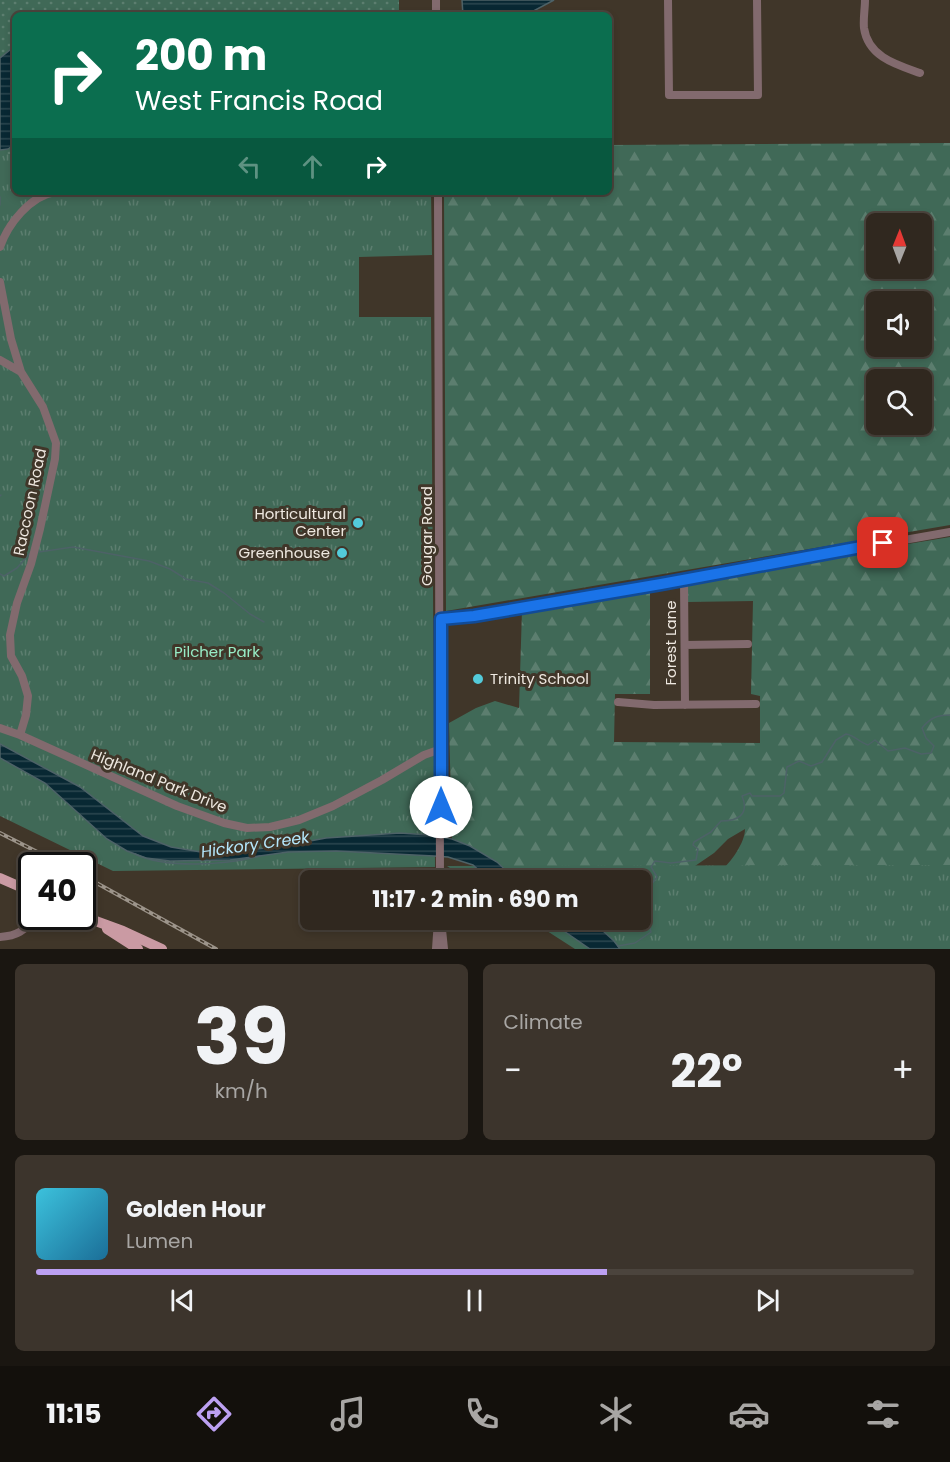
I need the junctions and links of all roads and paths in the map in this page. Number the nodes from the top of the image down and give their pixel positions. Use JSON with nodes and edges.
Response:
{"nodes":[{"id":1,"x":668,"y":0,"type":"edge"},
{"id":2,"x":756,"y":0,"type":"edge"},
{"id":3,"x":865,"y":0,"type":"edge"},
{"id":4,"x":920,"y":73,"type":"dead end"},
{"id":5,"x":48,"y":195,"type":"edge"},
{"id":6,"x":438,"y":195,"type":"edge"},
{"id":7,"x":0,"y":247,"type":"edge"},
{"id":8,"x":0,"y":282,"type":"edge"},
{"id":9,"x":3,"y":303,"type":"junction"},
{"id":10,"x":0,"y":322,"type":"edge"},
{"id":11,"x":0,"y":360,"type":"edge"},
{"id":12,"x":21,"y":372,"type":"junction"},
{"id":13,"x":950,"y":532,"type":"edge"},
{"id":14,"x":684,"y":580,"type":"junction"},
{"id":15,"x":441,"y":619,"type":"junction"},
{"id":16,"x":748,"y":644,"type":"dead end"},
{"id":17,"x":685,"y":645,"type":"junction"},
{"id":18,"x":618,"y":702,"type":"dead end"},
{"id":19,"x":756,"y":704,"type":"dead end"},
{"id":20,"x":685,"y":705,"type":"junction"},
{"id":21,"x":0,"y":728,"type":"edge"},
{"id":22,"x":20,"y":735,"type":"junction"},
{"id":23,"x":441,"y":749,"type":"junction"},
{"id":24,"x":440,"y":870,"type":"edge"},
{"id":25,"x":0,"y":879,"type":"edge"},
{"id":26,"x":18,"y":886,"type":"edge"},
{"id":27,"x":96,"y":922,"type":"edge"},
{"id":28,"x":99,"y":923,"type":"junction"},
{"id":29,"x":23,"y":930,"type":"edge"},
{"id":30,"x":439,"y":930,"type":"edge"},
{"id":31,"x":441,"y":930,"type":"edge"},
{"id":32,"x":0,"y":937,"type":"edge"},
{"id":33,"x":138,"y":949,"type":"edge"},
{"id":34,"x":162,"y":949,"type":"edge"},
{"id":35,"x":436,"y":949,"type":"edge"},
{"id":36,"x":444,"y":949,"type":"edge"}],
"edges":[{"from":1,"to":2,"type":"street"},
{"from":3,"to":4,"type":"street"},
{"from":5,"to":7,"type":"street"},
{"from":6,"to":15,"type":"street","name":"Gougar Road"},
{"from":8,"to":9,"type":"street"},
{"from":9,"to":10,"type":"street"},
{"from":9,"to":12,"type":"street"},
{"from":11,"to":12,"type":"street","name":"Raccoon Road"},
{"from":12,"to":22,"type":"street","name":"Raccoon Road"},
{"from":13,"to":14,"type":"street"},
{"from":14,"to":15,"type":"street"},
{"from":14,"to":17,"type":"street","name":"Forest Lane"},
{"from":15,"to":23,"type":"street","name":"Gougar Road"},
{"from":16,"to":17,"type":"street"},
{"from":17,"to":20,"type":"street","name":"Forest Lane"},
{"from":18,"to":20,"type":"street"},
{"from":19,"to":20,"type":"street"},
{"from":21,"to":22,"type":"street","name":"Highland Park Drive"},
{"from":22,"to":23,"type":"street","name":"Highland Park Drive"},
{"from":23,"to":24,"type":"street","name":"Gougar Road"},
{"from":25,"to":26,"type":"main road"},
{"from":27,"to":28,"type":"main road"},
{"from":28,"to":33,"type":"main road"},
{"from":28,"to":34,"type":"main road"},
{"from":29,"to":32,"type":"street"},
{"from":30,"to":35,"type":"street"},
{"from":31,"to":36,"type":"street"}]}
